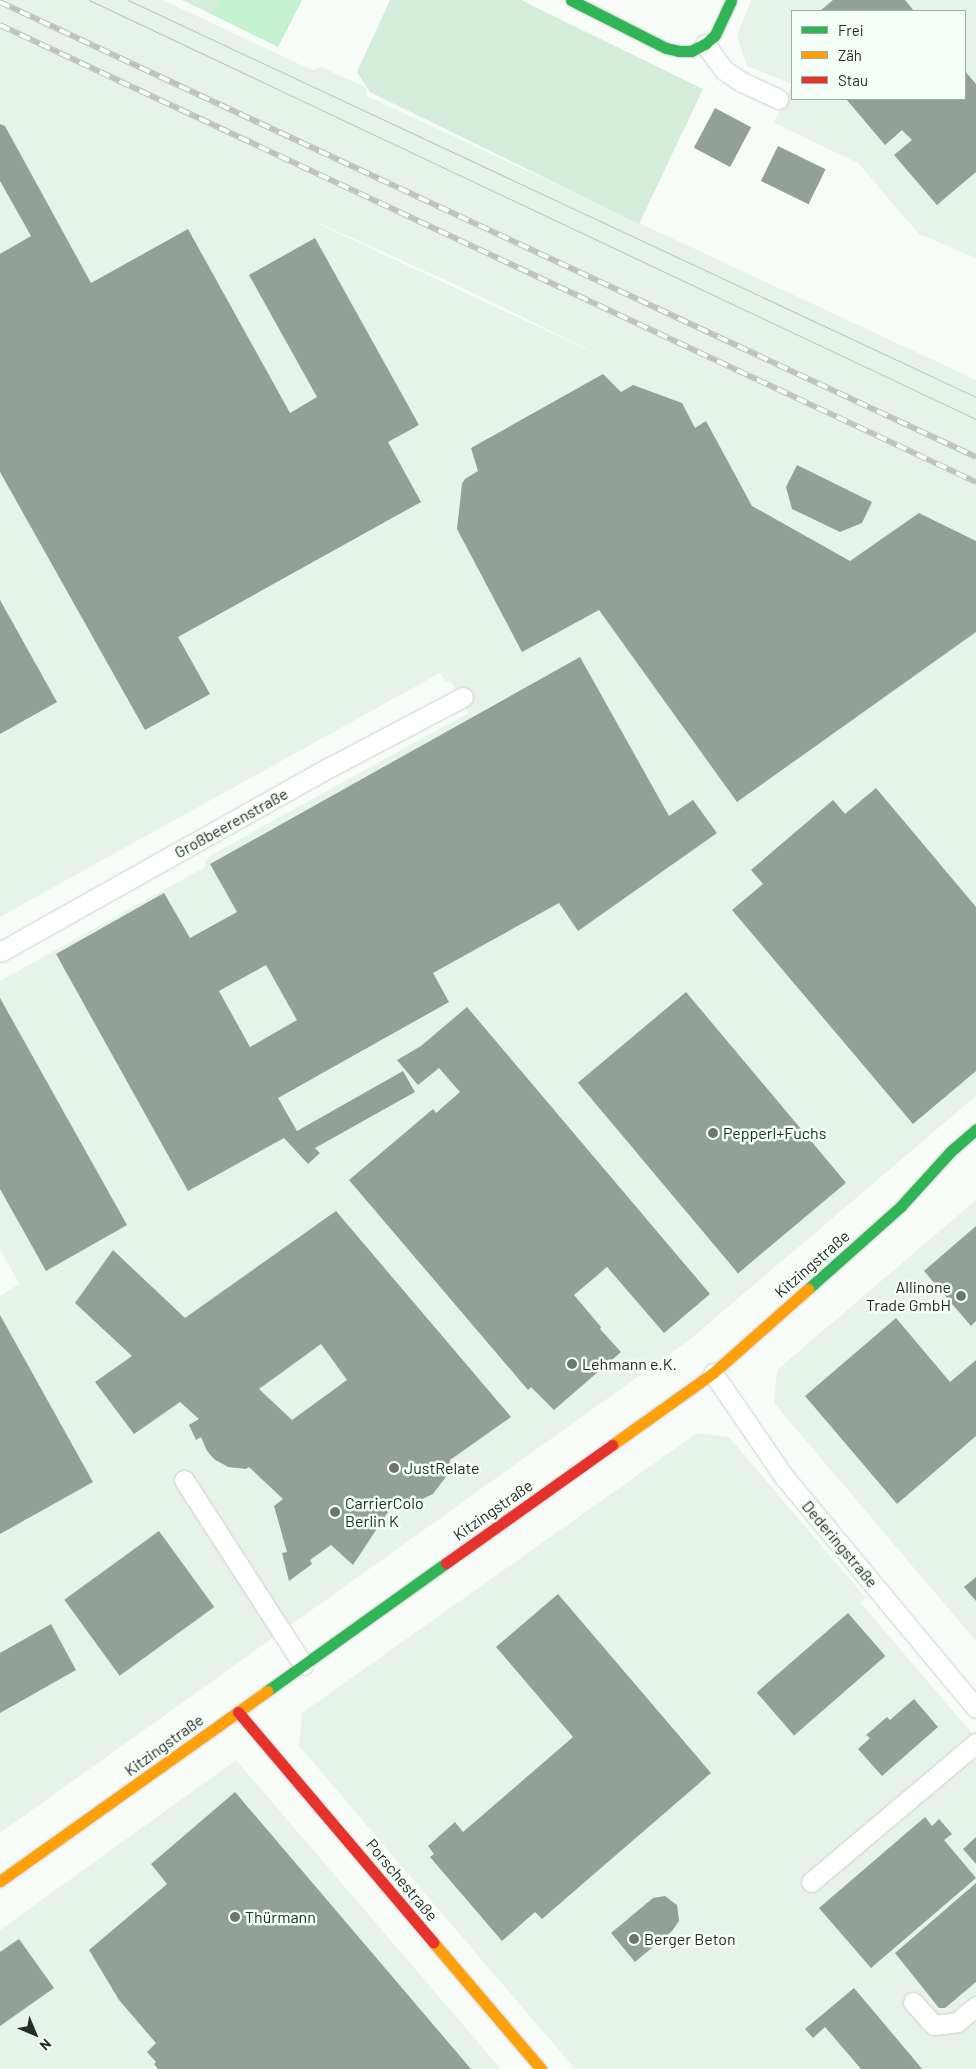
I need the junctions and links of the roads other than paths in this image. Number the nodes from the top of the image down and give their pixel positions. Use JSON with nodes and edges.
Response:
{"nodes":[{"id":1,"x":571,"y":0,"type":"edge"},
{"id":2,"x":731,"y":0,"type":"edge"},
{"id":3,"x":705,"y":44,"type":"junction"},
{"id":4,"x":778,"y":99,"type":"dead end"},
{"id":5,"x":463,"y":696,"type":"dead end"},
{"id":6,"x":0,"y":952,"type":"edge"},
{"id":7,"x":976,"y":1129,"type":"edge"},
{"id":8,"x":712,"y":1373,"type":"junction"},
{"id":9,"x":184,"y":1480,"type":"dead end"},
{"id":10,"x":303,"y":1666,"type":"junction"},
{"id":11,"x":976,"y":1708,"type":"edge"},
{"id":12,"x":238,"y":1712,"type":"junction"},
{"id":13,"x":976,"y":1742,"type":"edge"},
{"id":14,"x":0,"y":1882,"type":"edge"},
{"id":15,"x":810,"y":1882,"type":"dead end"},
{"id":16,"x":913,"y":2002,"type":"dead end"},
{"id":17,"x":976,"y":2006,"type":"edge"},
{"id":18,"x":541,"y":2069,"type":"edge"}],
"edges":[{"from":1,"to":3,"type":"street"},
{"from":2,"to":3,"type":"street"},
{"from":3,"to":4,"type":"lane"},
{"from":5,"to":6,"type":"lane","name":"Großbeerenstraße"},
{"from":7,"to":8,"type":"street","name":"Kitzingstraße"},
{"from":8,"to":10,"type":"street","name":"Kitzingstraße"},
{"from":8,"to":11,"type":"lane","name":"Dederingstraße"},
{"from":9,"to":10,"type":"lane"},
{"from":10,"to":12,"type":"street","name":"Kitzingstraße"},
{"from":12,"to":14,"type":"street","name":"Kitzingstraße"},
{"from":12,"to":18,"type":"street","name":"Porschestraße"},
{"from":13,"to":15,"type":"lane"},
{"from":16,"to":17,"type":"lane"}]}
